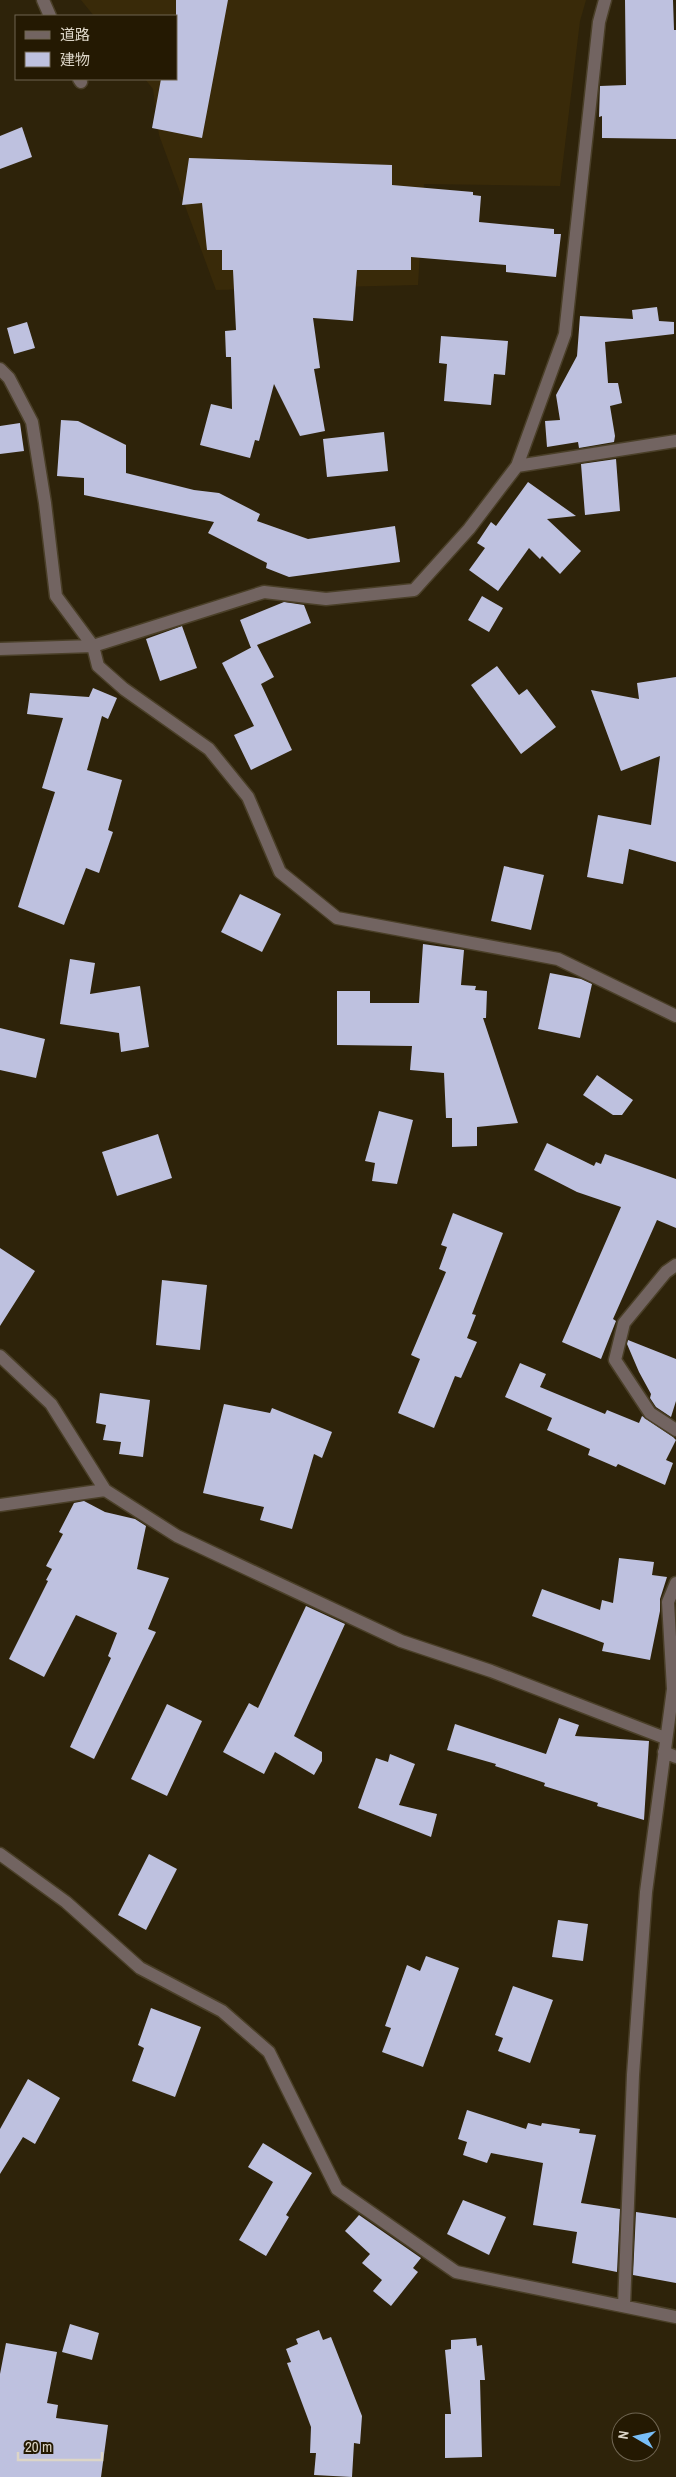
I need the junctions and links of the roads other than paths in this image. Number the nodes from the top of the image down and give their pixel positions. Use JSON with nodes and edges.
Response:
{"nodes":[{"id":1,"x":43,"y":0,"type":"edge"},
{"id":2,"x":605,"y":0,"type":"edge"},
{"id":3,"x":50,"y":15,"type":"edge"},
{"id":4,"x":0,"y":370,"type":"edge"},
{"id":5,"x":676,"y":441,"type":"edge"},
{"id":6,"x":517,"y":466,"type":"junction"},
{"id":7,"x":93,"y":646,"type":"junction"},
{"id":8,"x":0,"y":649,"type":"edge"},
{"id":9,"x":676,"y":1016,"type":"edge"},
{"id":10,"x":676,"y":1265,"type":"edge"},
{"id":11,"x":0,"y":1356,"type":"edge"},
{"id":12,"x":676,"y":1430,"type":"edge"},
{"id":13,"x":105,"y":1490,"type":"junction"},
{"id":14,"x":0,"y":1505,"type":"edge"},
{"id":15,"x":676,"y":1583,"type":"edge"},
{"id":16,"x":665,"y":1738,"type":"junction"},
{"id":17,"x":664,"y":1752,"type":"junction"},
{"id":18,"x":676,"y":1757,"type":"edge"},
{"id":19,"x":0,"y":1854,"type":"edge"},
{"id":20,"x":624,"y":2306,"type":"junction"},
{"id":21,"x":676,"y":2317,"type":"edge"}],
"edges":[{"from":1,"to":3,"type":"street"},
{"from":2,"to":6,"type":"street"},
{"from":4,"to":7,"type":"street"},
{"from":5,"to":6,"type":"street"},
{"from":6,"to":7,"type":"street"},
{"from":7,"to":8,"type":"street"},
{"from":7,"to":9,"type":"street"},
{"from":10,"to":12,"type":"street"},
{"from":11,"to":13,"type":"street"},
{"from":13,"to":14,"type":"street"},
{"from":13,"to":16,"type":"street"},
{"from":15,"to":16,"type":"street"},
{"from":16,"to":17,"type":"street"},
{"from":17,"to":18,"type":"street"},
{"from":17,"to":20,"type":"street"},
{"from":19,"to":20,"type":"street"},
{"from":20,"to":21,"type":"street"}]}
